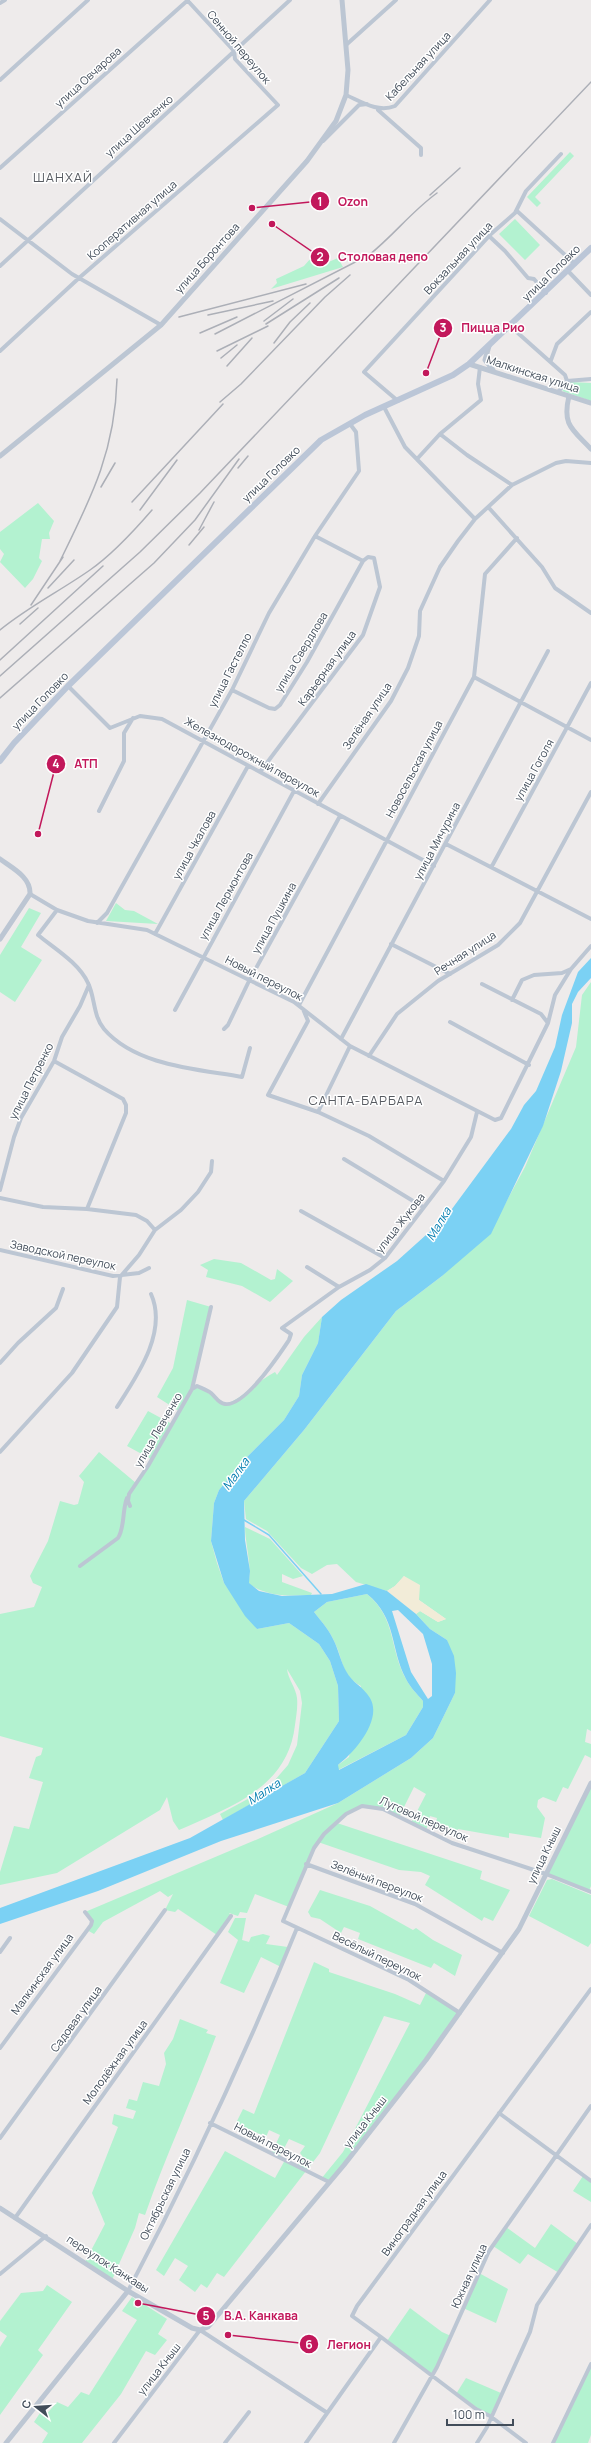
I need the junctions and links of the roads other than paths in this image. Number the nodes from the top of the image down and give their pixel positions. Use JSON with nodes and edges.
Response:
{"nodes":[{"id":1,"x":5,"y":0,"type":"edge"},
{"id":2,"x":88,"y":0,"type":"edge"},
{"id":3,"x":187,"y":0,"type":"edge"},
{"id":4,"x":290,"y":0,"type":"edge"},
{"id":5,"x":342,"y":0,"type":"edge"},
{"id":6,"x":396,"y":0,"type":"edge"},
{"id":7,"x":490,"y":0,"type":"edge"},
{"id":8,"x":0,"y":3,"type":"edge"},
{"id":9,"x":346,"y":45,"type":"junction"},
{"id":10,"x":234,"y":51,"type":"junction"},
{"id":11,"x":0,"y":80,"type":"edge"},
{"id":12,"x":346,"y":95,"type":"junction"},
{"id":13,"x":369,"y":104,"type":"junction"},
{"id":14,"x":278,"y":105,"type":"joint"},
{"id":15,"x":376,"y":108,"type":"junction"},
{"id":16,"x":317,"y":147,"type":"junction"},
{"id":17,"x":561,"y":154,"type":"dead end"},
{"id":18,"x":421,"y":155,"type":"dead end"},
{"id":19,"x":0,"y":168,"type":"edge"},
{"id":20,"x":517,"y":211,"type":"junction"},
{"id":21,"x":0,"y":219,"type":"edge"},
{"id":22,"x":489,"y":236,"type":"junction"},
{"id":23,"x":28,"y":241,"type":"junction"},
{"id":24,"x":591,"y":249,"type":"edge"},
{"id":25,"x":576,"y":264,"type":"junction"},
{"id":26,"x":0,"y":266,"type":"edge"},
{"id":27,"x":568,"y":272,"type":"junction"},
{"id":28,"x":79,"y":278,"type":"junction"},
{"id":29,"x":546,"y":293,"type":"junction"},
{"id":30,"x":591,"y":295,"type":"edge"},
{"id":31,"x":591,"y":313,"type":"edge"},
{"id":32,"x":160,"y":325,"type":"junction"},
{"id":33,"x":510,"y":326,"type":"junction"},
{"id":34,"x":488,"y":346,"type":"junction"},
{"id":35,"x":0,"y":352,"type":"edge"},
{"id":36,"x":551,"y":360,"type":"junction"},
{"id":37,"x":469,"y":364,"type":"junction"},
{"id":38,"x":480,"y":367,"type":"junction"},
{"id":39,"x":495,"y":372,"type":"junction"},
{"id":40,"x":591,"y":379,"type":"edge"},
{"id":41,"x":566,"y":380,"type":"junction"},
{"id":42,"x":558,"y":392,"type":"junction"},
{"id":43,"x":569,"y":396,"type":"junction"},
{"id":44,"x":398,"y":401,"type":"junction"},
{"id":45,"x":591,"y":402,"type":"edge"},
{"id":46,"x":384,"y":407,"type":"junction"},
{"id":47,"x":350,"y":424,"type":"junction"},
{"id":48,"x":440,"y":434,"type":"junction"},
{"id":49,"x":591,"y":448,"type":"edge"},
{"id":50,"x":0,"y":456,"type":"edge"},
{"id":51,"x":417,"y":459,"type":"junction"},
{"id":52,"x":591,"y":463,"type":"edge"},
{"id":53,"x":512,"y":484,"type":"junction"},
{"id":54,"x":489,"y":508,"type":"junction"},
{"id":55,"x":476,"y":519,"type":"junction"},
{"id":56,"x":315,"y":536,"type":"junction"},
{"id":57,"x":517,"y":538,"type":"junction"},
{"id":58,"x":363,"y":561,"type":"junction"},
{"id":59,"x":591,"y":613,"type":"edge"},
{"id":60,"x":548,"y":650,"type":"dead end"},
{"id":61,"x":474,"y":677,"type":"junction"},
{"id":62,"x":591,"y":683,"type":"edge"},
{"id":63,"x":68,"y":686,"type":"junction"},
{"id":64,"x":232,"y":690,"type":"junction"},
{"id":65,"x":519,"y":702,"type":"junction"},
{"id":66,"x":133,"y":718,"type":"junction"},
{"id":67,"x":568,"y":728,"type":"junction"},
{"id":68,"x":591,"y":740,"type":"edge"},
{"id":69,"x":201,"y":741,"type":"junction"},
{"id":70,"x":0,"y":761,"type":"edge"},
{"id":71,"x":248,"y":766,"type":"junction"},
{"id":72,"x":260,"y":772,"type":"junction"},
{"id":73,"x":294,"y":790,"type":"junction"},
{"id":74,"x":591,"y":792,"type":"edge"},
{"id":75,"x":318,"y":804,"type":"junction"},
{"id":76,"x":99,"y":811,"type":"dead end"},
{"id":77,"x":340,"y":816,"type":"junction"},
{"id":78,"x":386,"y":840,"type":"junction"},
{"id":79,"x":446,"y":844,"type":"junction"},
{"id":80,"x":0,"y":859,"type":"edge"},
{"id":81,"x":434,"y":866,"type":"junction"},
{"id":82,"x":492,"y":866,"type":"junction"},
{"id":83,"x":538,"y":890,"type":"junction"},
{"id":84,"x":30,"y":894,"type":"junction"},
{"id":85,"x":57,"y":910,"type":"junction"},
{"id":86,"x":591,"y":919,"type":"edge"},
{"id":87,"x":96,"y":923,"type":"junction"},
{"id":88,"x":155,"y":934,"type":"junction"},
{"id":89,"x":0,"y":940,"type":"edge"},
{"id":90,"x":391,"y":944,"type":"junction"},
{"id":91,"x":591,"y":946,"type":"edge"},
{"id":92,"x":203,"y":957,"type":"junction"},
{"id":93,"x":571,"y":969,"type":"junction"},
{"id":94,"x":450,"y":974,"type":"junction"},
{"id":95,"x":249,"y":981,"type":"junction"},
{"id":96,"x":89,"y":984,"type":"junction"},
{"id":97,"x":482,"y":984,"type":"dead end"},
{"id":98,"x":512,"y":1000,"type":"junction"},
{"id":99,"x":300,"y":1006,"type":"junction"},
{"id":100,"x":175,"y":1010,"type":"dead end"},
{"id":101,"x":450,"y":1022,"type":"dead end"},
{"id":102,"x":548,"y":1023,"type":"junction"},
{"id":103,"x":224,"y":1029,"type":"dead end"},
{"id":104,"x":341,"y":1039,"type":"junction"},
{"id":105,"x":350,"y":1046,"type":"junction"},
{"id":106,"x":250,"y":1048,"type":"dead end"},
{"id":107,"x":370,"y":1056,"type":"junction"},
{"id":108,"x":54,"y":1061,"type":"junction"},
{"id":109,"x":529,"y":1065,"type":"junction"},
{"id":110,"x":318,"y":1112,"type":"junction"},
{"id":111,"x":477,"y":1112,"type":"junction"},
{"id":112,"x":344,"y":1159,"type":"dead end"},
{"id":113,"x":212,"y":1161,"type":"dead end"},
{"id":114,"x":2,"y":1170,"type":"edge"},
{"id":115,"x":444,"y":1180,"type":"junction"},
{"id":116,"x":0,"y":1190,"type":"edge"},
{"id":117,"x":0,"y":1198,"type":"edge"},
{"id":118,"x":423,"y":1207,"type":"junction"},
{"id":119,"x":87,"y":1209,"type":"junction"},
{"id":120,"x":300,"y":1210,"type":"dead end"},
{"id":121,"x":155,"y":1230,"type":"junction"},
{"id":122,"x":0,"y":1250,"type":"edge"},
{"id":123,"x":385,"y":1258,"type":"junction"},
{"id":124,"x":307,"y":1267,"type":"dead end"},
{"id":125,"x":149,"y":1268,"type":"dead end"},
{"id":126,"x":122,"y":1276,"type":"junction"},
{"id":127,"x":339,"y":1287,"type":"junction"},
{"id":128,"x":62,"y":1289,"type":"dead end"},
{"id":129,"x":151,"y":1294,"type":"dead end"},
{"id":130,"x":211,"y":1307,"type":"dead end"},
{"id":131,"x":282,"y":1328,"type":"joint"},
{"id":132,"x":0,"y":1363,"type":"edge"},
{"id":133,"x":192,"y":1389,"type":"junction"},
{"id":134,"x":117,"y":1407,"type":"dead end"},
{"id":135,"x":0,"y":1452,"type":"edge"},
{"id":136,"x":128,"y":1498,"type":"junction"},
{"id":137,"x":130,"y":1506,"type":"dead end"},
{"id":138,"x":80,"y":1566,"type":"dead end"},
{"id":139,"x":591,"y":1783,"type":"edge"},
{"id":140,"x":306,"y":1864,"type":"junction"},
{"id":141,"x":546,"y":1874,"type":"junction"},
{"id":142,"x":591,"y":1892,"type":"edge"},
{"id":143,"x":165,"y":1910,"type":"dead end"},
{"id":144,"x":85,"y":1912,"type":"dead end"},
{"id":145,"x":230,"y":1916,"type":"dead end"},
{"id":146,"x":297,"y":1928,"type":"junction"},
{"id":147,"x":10,"y":1938,"type":"dead end"},
{"id":148,"x":0,"y":1952,"type":"edge"},
{"id":149,"x":503,"y":1952,"type":"junction"},
{"id":150,"x":591,"y":1989,"type":"edge"},
{"id":151,"x":460,"y":2013,"type":"junction"},
{"id":152,"x":0,"y":2048,"type":"edge"},
{"id":153,"x":591,"y":2106,"type":"edge"},
{"id":154,"x":499,"y":2113,"type":"junction"},
{"id":155,"x":210,"y":2123,"type":"junction"},
{"id":156,"x":0,"y":2138,"type":"edge"},
{"id":157,"x":555,"y":2155,"type":"junction"},
{"id":158,"x":329,"y":2182,"type":"junction"},
{"id":159,"x":591,"y":2182,"type":"edge"},
{"id":160,"x":0,"y":2208,"type":"edge"},
{"id":161,"x":15,"y":2218,"type":"junction"},
{"id":162,"x":591,"y":2225,"type":"edge"},
{"id":163,"x":46,"y":2236,"type":"junction"},
{"id":164,"x":0,"y":2274,"type":"edge"},
{"id":165,"x":116,"y":2283,"type":"junction"},
{"id":166,"x":128,"y":2291,"type":"junction"},
{"id":167,"x":137,"y":2296,"type":"junction"},
{"id":168,"x":121,"y":2300,"type":"junction"},
{"id":169,"x":200,"y":2330,"type":"junction"},
{"id":170,"x":381,"y":2337,"type":"junction"},
{"id":171,"x":591,"y":2364,"type":"edge"},
{"id":172,"x":431,"y":2376,"type":"junction"},
{"id":173,"x":249,"y":2412,"type":"dead end"},
{"id":174,"x":326,"y":2412,"type":"junction"},
{"id":175,"x":490,"y":2416,"type":"junction"},
{"id":176,"x":6,"y":2443,"type":"edge"},
{"id":177,"x":114,"y":2443,"type":"edge"},
{"id":178,"x":225,"y":2443,"type":"edge"},
{"id":179,"x":306,"y":2443,"type":"edge"},
{"id":180,"x":394,"y":2443,"type":"edge"},
{"id":181,"x":477,"y":2443,"type":"edge"},
{"id":182,"x":526,"y":2443,"type":"edge"},
{"id":183,"x":553,"y":2443,"type":"edge"}],
"edges":[{"from":1,"to":8,"type":"street"},
{"from":2,"to":11,"type":"street"},
{"from":3,"to":10,"type":"street","name":"Сенной переулок"},
{"from":3,"to":19,"type":"street","name":"улица Овчарова"},
{"from":4,"to":10,"type":"street","name":"улица Шевченко"},
{"from":5,"to":9,"type":"street","name":"улица Боронтова"},
{"from":6,"to":9,"type":"street"},
{"from":7,"to":15,"type":"street","name":"Кабельная улица"},
{"from":9,"to":12,"type":"street","name":"улица Боронтова"},
{"from":10,"to":14,"type":"street","name":"Сенной переулок"},
{"from":10,"to":23,"type":"street","name":"улица Шевченко"},
{"from":12,"to":13,"type":"street","name":"Кабельная улица"},
{"from":12,"to":16,"type":"street","name":"улица Боронтова"},
{"from":13,"to":15,"type":"street","name":"Кабельная улица"},
{"from":13,"to":16,"type":"street"},
{"from":14,"to":28,"type":"street","name":"Кооперативная улица"},
{"from":15,"to":18,"type":"street"},
{"from":16,"to":32,"type":"street","name":"улица Боронтова"},
{"from":17,"to":20,"type":"street","name":"Вокзальная улица"},
{"from":20,"to":22,"type":"street","name":"Вокзальная улица"},
{"from":20,"to":25,"type":"street"},
{"from":21,"to":23,"type":"street"},
{"from":22,"to":29,"type":"street"},
{"from":22,"to":44,"type":"street","name":"Вокзальная улица"},
{"from":23,"to":26,"type":"street","name":"улица Шевченко"},
{"from":23,"to":28,"type":"street"},
{"from":24,"to":25,"type":"main road","name":"улица Головко"},
{"from":25,"to":27,"type":"main road","name":"улица Головко"},
{"from":27,"to":29,"type":"main road","name":"улица Головко"},
{"from":27,"to":30,"type":"street"},
{"from":28,"to":32,"type":"street"},
{"from":28,"to":35,"type":"street","name":"Кооперативная улица"},
{"from":29,"to":33,"type":"main road","name":"улица Головко"},
{"from":31,"to":36,"type":"street"},
{"from":32,"to":50,"type":"street","name":"улица Боронтова"},
{"from":33,"to":34,"type":"main road","name":"улица Головко"},
{"from":33,"to":36,"type":"street"},
{"from":34,"to":37,"type":"main road","name":"улица Головко"},
{"from":34,"to":39,"type":"street"},
{"from":36,"to":41,"type":"street"},
{"from":37,"to":38,"type":"street","name":"Малкинская улица"},
{"from":37,"to":44,"type":"main road","name":"улица Головко"},
{"from":38,"to":39,"type":"street","name":"Малкинская улица"},
{"from":38,"to":48,"type":"street"},
{"from":39,"to":42,"type":"street","name":"Малкинская улица"},
{"from":40,"to":41,"type":"street"},
{"from":41,"to":42,"type":"street"},
{"from":42,"to":43,"type":"street","name":"Малкинская улица"},
{"from":43,"to":45,"type":"street","name":"Малкинская улица"},
{"from":43,"to":49,"type":"street"},
{"from":44,"to":46,"type":"main road","name":"улица Головко"},
{"from":46,"to":47,"type":"main road","name":"улица Головко"},
{"from":46,"to":51,"type":"street"},
{"from":47,"to":56,"type":"street","name":"улица Гастелло"},
{"from":47,"to":63,"type":"main road","name":"улица Головко"},
{"from":48,"to":51,"type":"street"},
{"from":48,"to":53,"type":"street"},
{"from":51,"to":55,"type":"street"},
{"from":52,"to":53,"type":"street","name":"Зелёная улица"},
{"from":53,"to":54,"type":"street","name":"Зелёная улица"},
{"from":54,"to":55,"type":"street","name":"Зелёная улица"},
{"from":54,"to":57,"type":"street"},
{"from":55,"to":75,"type":"street","name":"Зелёная улица"},
{"from":56,"to":58,"type":"street","name":"Карьерная улица"},
{"from":56,"to":64,"type":"street","name":"улица Гастелло"},
{"from":57,"to":59,"type":"street"},
{"from":57,"to":61,"type":"street","name":"Новосельская улица"},
{"from":58,"to":64,"type":"street","name":"улица Свердлова"},
{"from":58,"to":72,"type":"street","name":"Карьерная улица"},
{"from":60,"to":65,"type":"street","name":"улица Мичурина"},
{"from":61,"to":65,"type":"street"},
{"from":61,"to":78,"type":"street","name":"Новосельская улица"},
{"from":62,"to":67,"type":"street","name":"улица Гоголя"},
{"from":63,"to":66,"type":"street","name":"Железнодорожный переулок"},
{"from":63,"to":70,"type":"main road","name":"улица Головко"},
{"from":64,"to":69,"type":"street","name":"улица Гастелло"},
{"from":65,"to":67,"type":"street"},
{"from":65,"to":79,"type":"street","name":"улица Мичурина"},
{"from":66,"to":69,"type":"street","name":"Железнодорожный переулок"},
{"from":66,"to":76,"type":"street"},
{"from":67,"to":68,"type":"street"},
{"from":67,"to":82,"type":"street","name":"улица Гоголя"},
{"from":69,"to":71,"type":"street","name":"Железнодорожный переулок"},
{"from":69,"to":87,"type":"street","name":"улица Гастелло"},
{"from":71,"to":72,"type":"street","name":"Железнодорожный переулок"},
{"from":71,"to":88,"type":"street","name":"улица Чкалова"},
{"from":72,"to":73,"type":"street","name":"Железнодорожный переулок"},
{"from":73,"to":75,"type":"street","name":"Железнодорожный переулок"},
{"from":73,"to":92,"type":"street","name":"улица Лермонтова"},
{"from":74,"to":83,"type":"street","name":"Речная улица"},
{"from":75,"to":77,"type":"street","name":"Железнодорожный переулок"},
{"from":77,"to":78,"type":"street","name":"Железнодорожный переулок"},
{"from":77,"to":95,"type":"street","name":"улица Пушкина"},
{"from":78,"to":81,"type":"street","name":"Железнодорожный переулок"},
{"from":78,"to":99,"type":"street","name":"Новосельская улица"},
{"from":79,"to":81,"type":"street","name":"улица Мичурина"},
{"from":79,"to":82,"type":"street"},
{"from":80,"to":84,"type":"street"},
{"from":81,"to":90,"type":"street","name":"улица Мичурина"},
{"from":82,"to":83,"type":"street"},
{"from":83,"to":86,"type":"street"},
{"from":83,"to":94,"type":"street","name":"Речная улица"},
{"from":84,"to":85,"type":"street","name":"Новый переулок"},
{"from":84,"to":89,"type":"street"},
{"from":85,"to":87,"type":"street","name":"Новый переулок"},
{"from":85,"to":96,"type":"street"},
{"from":87,"to":88,"type":"street","name":"Новый переулок"},
{"from":88,"to":92,"type":"street","name":"Новый переулок"},
{"from":90,"to":94,"type":"street"},
{"from":90,"to":104,"type":"street","name":"улица Мичурина"},
{"from":91,"to":93,"type":"street"},
{"from":92,"to":95,"type":"street","name":"Новый переулок"},
{"from":92,"to":100,"type":"street","name":"улица Лермонтова"},
{"from":93,"to":98,"type":"street"},
{"from":93,"to":102,"type":"street"},
{"from":94,"to":107,"type":"street","name":"Речная улица"},
{"from":95,"to":99,"type":"street","name":"Новый переулок"},
{"from":95,"to":103,"type":"street","name":"улица Пушкина"},
{"from":96,"to":106,"type":"street"},
{"from":96,"to":108,"type":"street","name":"улица Петренко"},
{"from":97,"to":98,"type":"street"},
{"from":98,"to":102,"type":"street"},
{"from":99,"to":104,"type":"street","name":"Новый переулок"},
{"from":99,"to":110,"type":"street"},
{"from":101,"to":109,"type":"street"},
{"from":102,"to":109,"type":"street"},
{"from":104,"to":105,"type":"street","name":"Новый переулок"},
{"from":105,"to":107,"type":"street","name":"Новый переулок"},
{"from":105,"to":110,"type":"street"},
{"from":107,"to":111,"type":"street","name":"Новый переулок"},
{"from":108,"to":114,"type":"street","name":"улица Петренко"},
{"from":108,"to":119,"type":"street"},
{"from":109,"to":111,"type":"street","name":"Новый переулок"},
{"from":110,"to":115,"type":"street"},
{"from":111,"to":115,"type":"street","name":"улица Жукова"},
{"from":112,"to":118,"type":"street"},
{"from":113,"to":121,"type":"street","name":"Заводской переулок"},
{"from":114,"to":116,"type":"street","name":"улица Петренко"},
{"from":115,"to":118,"type":"street","name":"улица Жукова"},
{"from":117,"to":119,"type":"street"},
{"from":118,"to":123,"type":"street","name":"улица Жукова"},
{"from":119,"to":121,"type":"street"},
{"from":120,"to":123,"type":"street"},
{"from":121,"to":126,"type":"street","name":"Заводской переулок"},
{"from":122,"to":126,"type":"street","name":"Заводской переулок"},
{"from":123,"to":127,"type":"street","name":"улица Жукова"},
{"from":124,"to":127,"type":"street"},
{"from":125,"to":126,"type":"street","name":"Заводской переулок"},
{"from":126,"to":135,"type":"street","name":"Заводской переулок"},
{"from":127,"to":131,"type":"street","name":"улица Жукова"},
{"from":128,"to":132,"type":"street"},
{"from":129,"to":134,"type":"street"},
{"from":130,"to":133,"type":"street"},
{"from":131,"to":133,"type":"street","name":"улица Левченко"},
{"from":133,"to":136,"type":"street","name":"улица Левченко"},
{"from":136,"to":137,"type":"street"},
{"from":136,"to":138,"type":"street","name":"улица Левченко"},
{"from":139,"to":141,"type":"street","name":"улица Кныш"},
{"from":140,"to":141,"type":"street","name":"Луговой переулок"},
{"from":140,"to":146,"type":"street","name":"Весёлый переулок"},
{"from":140,"to":149,"type":"street","name":"Зелёный переулок"},
{"from":141,"to":142,"type":"street","name":"Луговой переулок"},
{"from":141,"to":149,"type":"street","name":"улица Кныш"},
{"from":143,"to":156,"type":"street","name":"Садовая улица"},
{"from":144,"to":152,"type":"street","name":"Малкинская улица"},
{"from":145,"to":161,"type":"street","name":"Молодёжная улица"},
{"from":146,"to":151,"type":"street","name":"Весёлый переулок"},
{"from":146,"to":155,"type":"street","name":"Октябрьская улица"},
{"from":147,"to":148,"type":"street"},
{"from":149,"to":151,"type":"street","name":"улица Кныш"},
{"from":150,"to":154,"type":"street","name":"Виноградная улица"},
{"from":151,"to":158,"type":"street","name":"улица Кныш"},
{"from":153,"to":157,"type":"street","name":"Южная улица"},
{"from":154,"to":157,"type":"street"},
{"from":154,"to":170,"type":"street","name":"Виноградная улица"},
{"from":155,"to":158,"type":"street","name":"Новый переулок"},
{"from":155,"to":166,"type":"street","name":"Октябрьская улица"},
{"from":157,"to":159,"type":"street"},
{"from":157,"to":172,"type":"street","name":"Южная улица"},
{"from":158,"to":169,"type":"street","name":"улица Кныш"},
{"from":160,"to":161,"type":"street","name":"переулок Канкавы"},
{"from":161,"to":163,"type":"street","name":"переулок Канкавы"},
{"from":162,"to":175,"type":"street"},
{"from":163,"to":164,"type":"street"},
{"from":163,"to":165,"type":"street","name":"переулок Канкавы"},
{"from":165,"to":166,"type":"street","name":"переулок Канкавы"},
{"from":165,"to":168,"type":"street"},
{"from":166,"to":167,"type":"street","name":"переулок Канкавы"},
{"from":166,"to":168,"type":"street","name":"Октябрьская улица"},
{"from":167,"to":168,"type":"street"},
{"from":167,"to":169,"type":"street","name":"переулок Канкавы"},
{"from":168,"to":176,"type":"street","name":"Октябрьская улица"},
{"from":169,"to":174,"type":"street","name":"переулок Канкавы"},
{"from":169,"to":177,"type":"street","name":"улица Кныш"},
{"from":170,"to":172,"type":"street"},
{"from":170,"to":174,"type":"street"},
{"from":171,"to":183,"type":"street"},
{"from":172,"to":175,"type":"street"},
{"from":172,"to":180,"type":"street","name":"Южная улица"},
{"from":173,"to":178,"type":"street"},
{"from":174,"to":179,"type":"street"},
{"from":175,"to":181,"type":"street"},
{"from":175,"to":182,"type":"street"}]}
